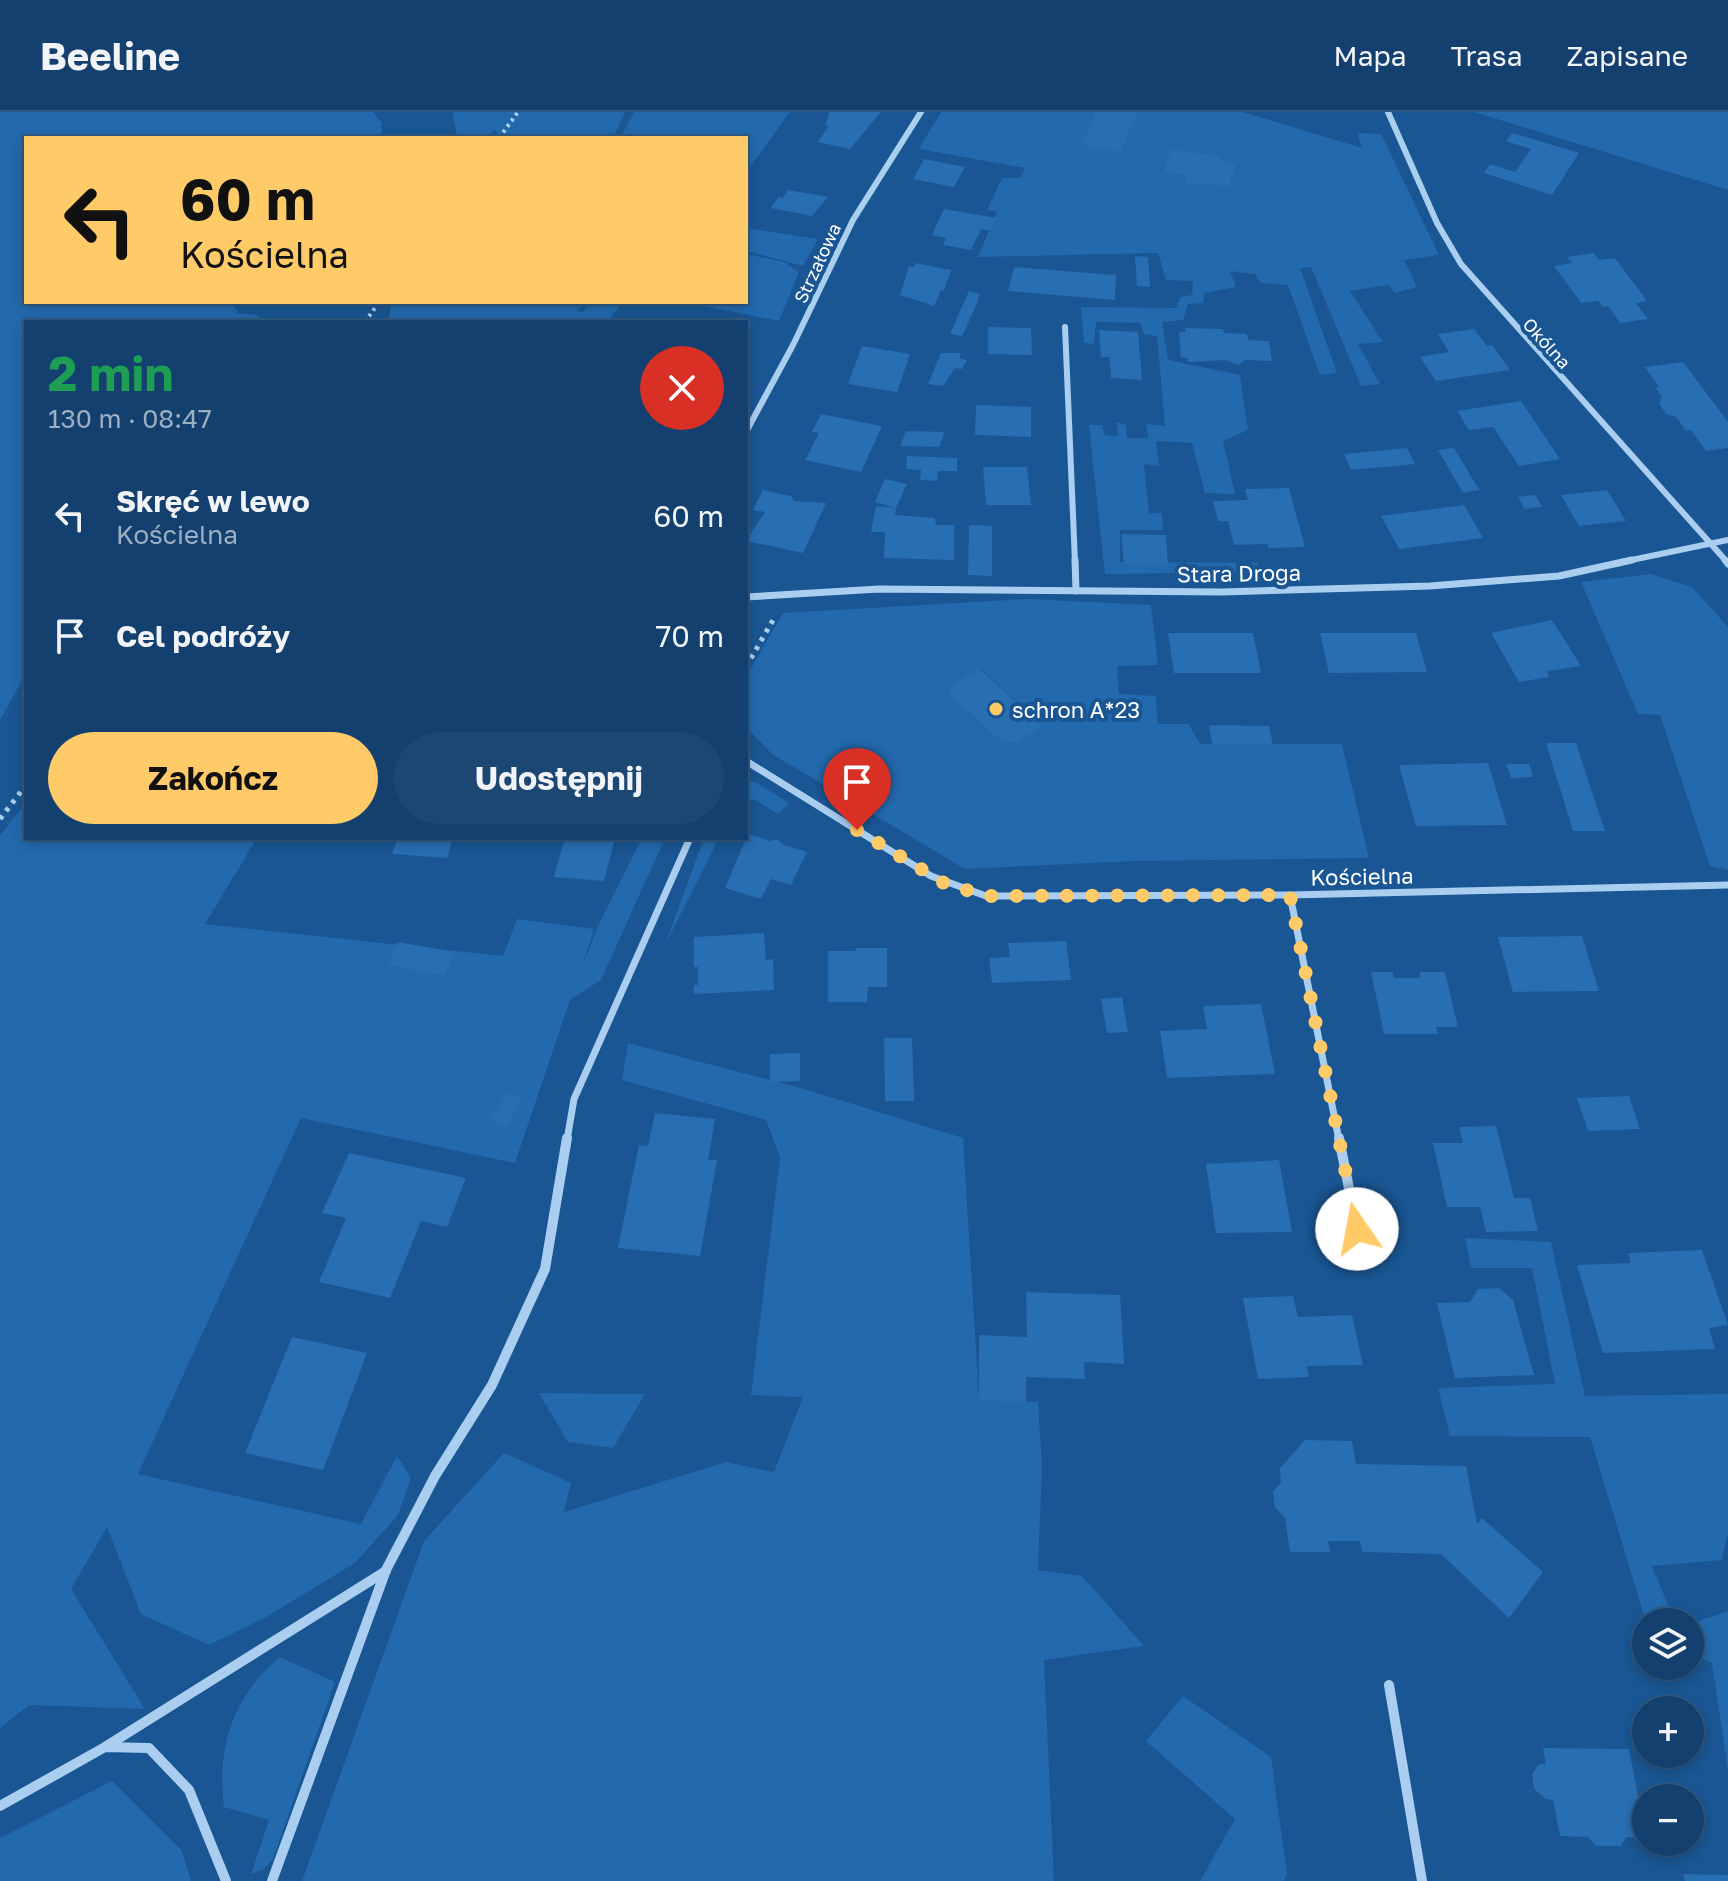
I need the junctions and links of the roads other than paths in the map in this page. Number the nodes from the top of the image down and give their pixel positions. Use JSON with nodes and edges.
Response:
{"nodes":[{"id":1,"x":921,"y":112,"type":"edge"},
{"id":2,"x":1388,"y":112,"type":"edge"},
{"id":3,"x":1065,"y":327,"type":"dead end"},
{"id":4,"x":748,"y":428,"type":"edge"},
{"id":5,"x":1728,"y":540,"type":"edge"},
{"id":6,"x":1710,"y":544,"type":"junction"},
{"id":7,"x":1728,"y":564,"type":"edge"},
{"id":8,"x":1076,"y":591,"type":"junction"},
{"id":9,"x":748,"y":597,"type":"edge"},
{"id":10,"x":748,"y":762,"type":"edge"},
{"id":11,"x":689,"y":840,"type":"edge"},
{"id":12,"x":1728,"y":885,"type":"edge"},
{"id":13,"x":1290,"y":895,"type":"junction"},
{"id":14,"x":1357,"y":1229,"type":"dead end"},
{"id":15,"x":386,"y":1570,"type":"junction"},
{"id":16,"x":1389,"y":1685,"type":"dead end"},
{"id":17,"x":105,"y":1747,"type":"junction"},
{"id":18,"x":0,"y":1806,"type":"edge"},
{"id":19,"x":226,"y":1881,"type":"edge"},
{"id":20,"x":272,"y":1881,"type":"edge"},
{"id":21,"x":1422,"y":1881,"type":"edge"}],
"edges":[{"from":1,"to":4,"type":"street","name":"Strzałowa"},
{"from":2,"to":6,"type":"street","name":"Okólna"},
{"from":3,"to":8,"type":"street"},
{"from":5,"to":6,"type":"street","name":"Stara Droga"},
{"from":6,"to":7,"type":"street","name":"Okólna"},
{"from":6,"to":8,"type":"street","name":"Stara Droga"},
{"from":8,"to":9,"type":"street","name":"Stara Droga"},
{"from":10,"to":13,"type":"street","name":"Kościelna"},
{"from":11,"to":15,"type":"street"},
{"from":12,"to":13,"type":"street","name":"Kościelna"},
{"from":13,"to":14,"type":"street"},
{"from":15,"to":17,"type":"street"},
{"from":15,"to":20,"type":"street"},
{"from":16,"to":21,"type":"street"},
{"from":17,"to":18,"type":"street"},
{"from":17,"to":19,"type":"street"}]}
